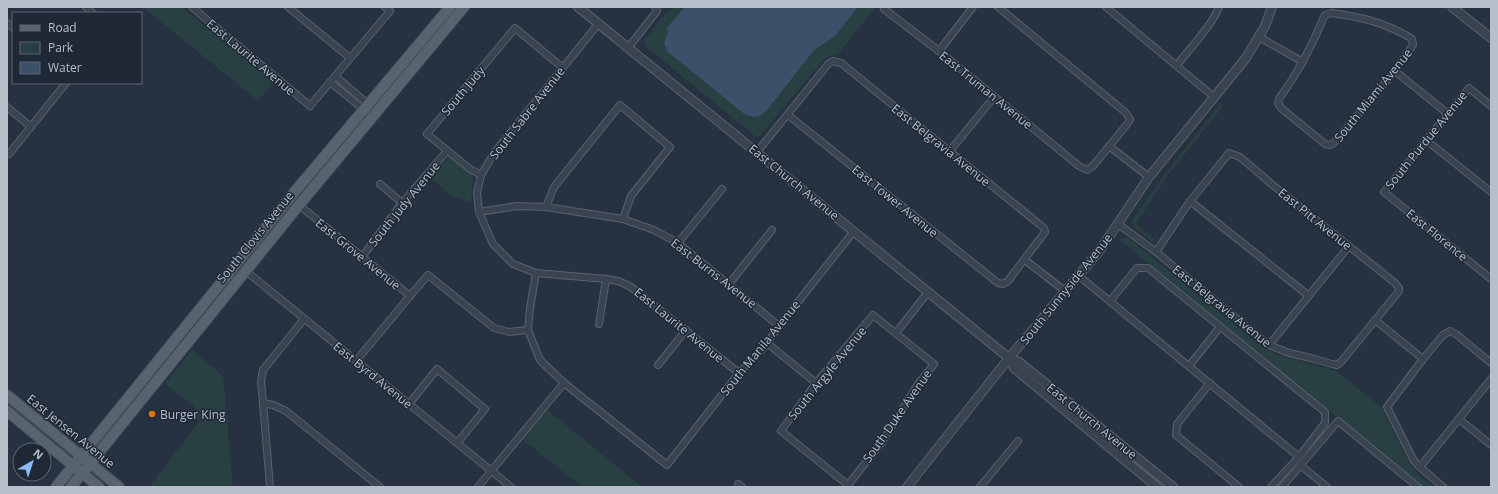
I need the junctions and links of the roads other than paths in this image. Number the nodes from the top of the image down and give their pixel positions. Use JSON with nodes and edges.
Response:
{"nodes":[{"id":1,"x":192,"y":7,"type":"edge"},
{"id":2,"x":288,"y":7,"type":"edge"},
{"id":3,"x":450,"y":7,"type":"edge"},
{"id":4,"x":464,"y":7,"type":"edge"},
{"id":5,"x":578,"y":7,"type":"edge"},
{"id":6,"x":973,"y":7,"type":"edge"},
{"id":7,"x":998,"y":7,"type":"edge"},
{"id":8,"x":1106,"y":7,"type":"edge"},
{"id":9,"x":1219,"y":7,"type":"edge"},
{"id":10,"x":1272,"y":7,"type":"edge"},
{"id":11,"x":1452,"y":7,"type":"edge"},
{"id":12,"x":885,"y":8,"type":"edge"},
{"id":13,"x":388,"y":9,"type":"edge"},
{"id":14,"x":656,"y":9,"type":"edge"},
{"id":15,"x":598,"y":23,"type":"junction"},
{"id":16,"x":1260,"y":37,"type":"junction"},
{"id":17,"x":1491,"y":38,"type":"edge"},
{"id":18,"x":628,"y":48,"type":"junction"},
{"id":19,"x":939,"y":52,"type":"junction"},
{"id":20,"x":350,"y":58,"type":"junction"},
{"id":21,"x":1303,"y":62,"type":"junction"},
{"id":22,"x":1177,"y":65,"type":"junction"},
{"id":23,"x":563,"y":68,"type":"junction"},
{"id":24,"x":1395,"y":71,"type":"junction"},
{"id":25,"x":335,"y":76,"type":"junction"},
{"id":26,"x":330,"y":82,"type":"junction"},
{"id":27,"x":65,"y":84,"type":"edge"},
{"id":28,"x":1214,"y":96,"type":"junction"},
{"id":29,"x":994,"y":97,"type":"junction"},
{"id":30,"x":366,"y":106,"type":"junction"},
{"id":31,"x":1491,"y":106,"type":"edge"},
{"id":32,"x":7,"y":107,"type":"edge"},
{"id":33,"x":1448,"y":114,"type":"junction"},
{"id":34,"x":788,"y":115,"type":"junction"},
{"id":35,"x":31,"y":127,"type":"junction"},
{"id":36,"x":1426,"y":140,"type":"junction"},
{"id":37,"x":1109,"y":146,"type":"junction"},
{"id":38,"x":447,"y":151,"type":"junction"},
{"id":39,"x":757,"y":152,"type":"junction"},
{"id":40,"x":949,"y":152,"type":"junction"},
{"id":41,"x":9,"y":154,"type":"dead end"},
{"id":42,"x":322,"y":159,"type":"junction"},
{"id":43,"x":481,"y":175,"type":"junction"},
{"id":44,"x":1148,"y":177,"type":"junction"},
{"id":45,"x":380,"y":184,"type":"dead end"},
{"id":46,"x":722,"y":189,"type":"dead end"},
{"id":47,"x":1384,"y":192,"type":"joint"},
{"id":48,"x":1491,"y":192,"type":"edge"},
{"id":49,"x":1190,"y":201,"type":"junction"},
{"id":50,"x":402,"y":203,"type":"junction"},
{"id":51,"x":299,"y":205,"type":"junction"},
{"id":52,"x":546,"y":207,"type":"junction"},
{"id":53,"x":480,"y":212,"type":"junction"},
{"id":54,"x":623,"y":219,"type":"junction"},
{"id":55,"x":1118,"y":224,"type":"junction"},
{"id":56,"x":772,"y":230,"type":"dead end"},
{"id":57,"x":854,"y":231,"type":"junction"},
{"id":58,"x":678,"y":243,"type":"junction"},
{"id":59,"x":1349,"y":246,"type":"junction"},
{"id":60,"x":1156,"y":252,"type":"junction"},
{"id":61,"x":362,"y":257,"type":"junction"},
{"id":62,"x":1025,"y":260,"type":"junction"},
{"id":63,"x":236,"y":263,"type":"junction"},
{"id":64,"x":245,"y":271,"type":"junction"},
{"id":65,"x":536,"y":273,"type":"junction"},
{"id":66,"x":1079,"y":276,"type":"junction"},
{"id":67,"x":606,"y":279,"type":"junction"},
{"id":68,"x":1491,"y":279,"type":"edge"},
{"id":69,"x":729,"y":284,"type":"junction"},
{"id":70,"x":1065,"y":291,"type":"junction"},
{"id":71,"x":928,"y":292,"type":"junction"},
{"id":72,"x":410,"y":296,"type":"junction"},
{"id":73,"x":1309,"y":296,"type":"junction"},
{"id":74,"x":1110,"y":301,"type":"junction"},
{"id":75,"x":304,"y":319,"type":"junction"},
{"id":76,"x":1375,"y":320,"type":"junction"},
{"id":77,"x":599,"y":324,"type":"dead end"},
{"id":78,"x":779,"y":326,"type":"junction"},
{"id":79,"x":1220,"y":327,"type":"junction"},
{"id":80,"x":528,"y":330,"type":"junction"},
{"id":81,"x":686,"y":330,"type":"junction"},
{"id":82,"x":896,"y":333,"type":"junction"},
{"id":83,"x":767,"y":343,"type":"junction"},
{"id":84,"x":1270,"y":345,"type":"junction"},
{"id":85,"x":1009,"y":358,"type":"junction"},
{"id":86,"x":1423,"y":359,"type":"junction"},
{"id":87,"x":356,"y":361,"type":"junction"},
{"id":88,"x":1491,"y":363,"type":"edge"},
{"id":89,"x":658,"y":365,"type":"dead end"},
{"id":90,"x":1189,"y":366,"type":"junction"},
{"id":91,"x":739,"y":373,"type":"junction"},
{"id":92,"x":1491,"y":379,"type":"edge"},
{"id":93,"x":564,"y":383,"type":"junction"},
{"id":94,"x":816,"y":383,"type":"junction"},
{"id":95,"x":1210,"y":383,"type":"junction"},
{"id":96,"x":7,"y":396,"type":"edge"},
{"id":97,"x":263,"y":403,"type":"junction"},
{"id":98,"x":409,"y":404,"type":"junction"},
{"id":99,"x":7,"y":411,"type":"edge"},
{"id":100,"x":1459,"y":419,"type":"junction"},
{"id":101,"x":1018,"y":441,"type":"dead end"},
{"id":102,"x":457,"y":443,"type":"junction"},
{"id":103,"x":1491,"y":445,"type":"edge"},
{"id":104,"x":80,"y":456,"type":"junction"},
{"id":105,"x":1299,"y":456,"type":"junction"},
{"id":106,"x":90,"y":463,"type":"junction"},
{"id":107,"x":73,"y":465,"type":"junction"},
{"id":108,"x":1300,"y":465,"type":"junction"},
{"id":109,"x":1420,"y":467,"type":"junction"},
{"id":110,"x":491,"y":471,"type":"junction"},
{"id":111,"x":82,"y":473,"type":"junction"},
{"id":112,"x":847,"y":486,"type":"edge"},
{"id":113,"x":56,"y":487,"type":"edge"},
{"id":114,"x":71,"y":487,"type":"edge"},
{"id":115,"x":99,"y":487,"type":"edge"},
{"id":116,"x":119,"y":487,"type":"edge"},
{"id":117,"x":270,"y":487,"type":"edge"},
{"id":118,"x":380,"y":487,"type":"edge"},
{"id":119,"x":478,"y":487,"type":"edge"},
{"id":120,"x":511,"y":487,"type":"edge"},
{"id":121,"x":907,"y":487,"type":"edge"},
{"id":122,"x":980,"y":487,"type":"edge"},
{"id":123,"x":1157,"y":487,"type":"edge"},
{"id":124,"x":1173,"y":487,"type":"edge"},
{"id":125,"x":1239,"y":487,"type":"edge"},
{"id":126,"x":1271,"y":487,"type":"edge"},
{"id":127,"x":1282,"y":487,"type":"edge"},
{"id":128,"x":1327,"y":487,"type":"edge"},
{"id":129,"x":1418,"y":487,"type":"edge"},
{"id":130,"x":1443,"y":487,"type":"edge"}],
"edges":[{"from":1,"to":26,"type":"street","name":"East Laurite Avenue"},
{"from":2,"to":20,"type":"street"},
{"from":3,"to":30,"type":"main road","name":"South Clovis Avenue"},
{"from":4,"to":51,"type":"main road","name":"South Clovis Avenue"},
{"from":5,"to":15,"type":"street","name":"East Church Avenue"},
{"from":6,"to":19,"type":"street"},
{"from":7,"to":37,"type":"street"},
{"from":8,"to":22,"type":"street"},
{"from":9,"to":22,"type":"street"},
{"from":10,"to":16,"type":"street","name":"South Sunnyside Avenue"},
{"from":11,"to":17,"type":"street"},
{"from":12,"to":19,"type":"street","name":"East Truman Avenue"},
{"from":13,"to":20,"type":"street"},
{"from":14,"to":18,"type":"street"},
{"from":15,"to":18,"type":"street","name":"East Church Avenue"},
{"from":15,"to":23,"type":"street","name":"South Sabre Avenue"},
{"from":16,"to":21,"type":"street"},
{"from":16,"to":28,"type":"street","name":"South Sunnyside Avenue"},
{"from":18,"to":39,"type":"street","name":"East Church Avenue"},
{"from":19,"to":29,"type":"street","name":"East Truman Avenue"},
{"from":20,"to":25,"type":"street"},
{"from":21,"to":24,"type":"street","name":"South Miami Avenue"},
{"from":21,"to":24,"type":"street","name":"South Miami Avenue"},
{"from":22,"to":28,"type":"street"},
{"from":23,"to":38,"type":"street","name":"South Judy"},
{"from":23,"to":43,"type":"street","name":"South Sabre Avenue"},
{"from":24,"to":33,"type":"street"},
{"from":25,"to":26,"type":"street"},
{"from":25,"to":30,"type":"street"},
{"from":26,"to":30,"type":"street"},
{"from":27,"to":35,"type":"street"},
{"from":28,"to":44,"type":"street","name":"South Sunnyside Avenue"},
{"from":29,"to":37,"type":"street","name":"East Truman Avenue"},
{"from":29,"to":40,"type":"street"},
{"from":30,"to":42,"type":"main road","name":"South Clovis Avenue"},
{"from":31,"to":33,"type":"street","name":"South Purdue Avenue"},
{"from":32,"to":35,"type":"street"},
{"from":33,"to":36,"type":"street","name":"South Purdue Avenue"},
{"from":34,"to":39,"type":"street"},
{"from":34,"to":40,"type":"street","name":"East Belgravia Avenue"},
{"from":34,"to":62,"type":"street","name":"East Tower Avenue"},
{"from":35,"to":41,"type":"street"},
{"from":36,"to":47,"type":"street","name":"South Purdue Avenue"},
{"from":36,"to":48,"type":"street"},
{"from":37,"to":44,"type":"street"},
{"from":38,"to":43,"type":"street"},
{"from":38,"to":50,"type":"street","name":"South Judy Avenue"},
{"from":39,"to":57,"type":"street","name":"East Church Avenue"},
{"from":40,"to":62,"type":"street","name":"East Belgravia Avenue"},
{"from":42,"to":51,"type":"main road"},
{"from":42,"to":63,"type":"main road","name":"South Clovis Avenue"},
{"from":43,"to":53,"type":"street","name":"South Sabre Avenue"},
{"from":44,"to":55,"type":"street","name":"South Sunnyside Avenue"},
{"from":45,"to":50,"type":"street"},
{"from":46,"to":58,"type":"street"},
{"from":47,"to":68,"type":"street","name":"East Florence"},
{"from":49,"to":59,"type":"street","name":"East Pitt Avenue"},
{"from":49,"to":60,"type":"street"},
{"from":49,"to":73,"type":"street"},
{"from":50,"to":61,"type":"street","name":"South Judy Avenue"},
{"from":51,"to":61,"type":"street","name":"East Grove Avenue"},
{"from":51,"to":64,"type":"main road","name":"South Clovis Avenue"},
{"from":52,"to":53,"type":"street","name":"East Burns Avenue"},
{"from":52,"to":54,"type":"street","name":"East Burns Avenue"},
{"from":52,"to":54,"type":"street"},
{"from":53,"to":65,"type":"street","name":"East Laurite Avenue"},
{"from":54,"to":58,"type":"street","name":"East Burns Avenue"},
{"from":55,"to":60,"type":"street","name":"East Belgravia Avenue"},
{"from":55,"to":66,"type":"street","name":"South Sunnyside Avenue"},
{"from":56,"to":69,"type":"street"},
{"from":57,"to":71,"type":"street","name":"East Church Avenue"},
{"from":57,"to":78,"type":"street","name":"South Manila Avenue"},
{"from":58,"to":69,"type":"street","name":"East Burns Avenue"},
{"from":59,"to":73,"type":"street"},
{"from":59,"to":76,"type":"street","name":"East Pitt Avenue"},
{"from":60,"to":84,"type":"street","name":"East Belgravia Avenue"},
{"from":61,"to":72,"type":"street","name":"East Grove Avenue"},
{"from":62,"to":70,"type":"street"},
{"from":63,"to":64,"type":"street","name":"East Byrd Avenue"},
{"from":63,"to":104,"type":"main road","name":"South Clovis Avenue"},
{"from":64,"to":75,"type":"street","name":"East Byrd Avenue"},
{"from":64,"to":106,"type":"main road","name":"South Clovis Avenue"},
{"from":65,"to":67,"type":"street","name":"East Laurite Avenue"},
{"from":65,"to":80,"type":"street"},
{"from":66,"to":70,"type":"street","name":"South Sunnyside Avenue"},
{"from":66,"to":74,"type":"street"},
{"from":67,"to":77,"type":"street"},
{"from":67,"to":81,"type":"street","name":"East Laurite Avenue"},
{"from":69,"to":78,"type":"street","name":"East Burns Avenue"},
{"from":70,"to":85,"type":"street","name":"South Sunnyside Avenue"},
{"from":71,"to":82,"type":"street"},
{"from":71,"to":85,"type":"street","name":"East Church Avenue"},
{"from":72,"to":80,"type":"street","name":"East Grove Avenue"},
{"from":72,"to":87,"type":"street"},
{"from":73,"to":84,"type":"street"},
{"from":74,"to":79,"type":"street"},
{"from":74,"to":90,"type":"street"},
{"from":75,"to":87,"type":"street","name":"East Byrd Avenue"},
{"from":75,"to":97,"type":"street"},
{"from":76,"to":84,"type":"street","name":"East Belgravia Avenue"},
{"from":76,"to":86,"type":"street"},
{"from":78,"to":83,"type":"street","name":"South Manila Avenue"},
{"from":79,"to":90,"type":"street"},
{"from":79,"to":105,"type":"street"},
{"from":80,"to":93,"type":"street"},
{"from":81,"to":89,"type":"street"},
{"from":81,"to":91,"type":"street","name":"East Laurite Avenue"},
{"from":82,"to":94,"type":"street","name":"South Argyle Avenue"},
{"from":82,"to":112,"type":"street","name":"South Duke Avenue"},
{"from":83,"to":91,"type":"street","name":"South Manila Avenue"},
{"from":83,"to":94,"type":"street"},
{"from":85,"to":121,"type":"street","name":"South Sunnyside Avenue"},
{"from":85,"to":123,"type":"street","name":"East Church Avenue"},
{"from":85,"to":124,"type":"street","name":"East Church Avenue"},
{"from":86,"to":88,"type":"street"},
{"from":86,"to":109,"type":"street"},
{"from":87,"to":98,"type":"street","name":"East Byrd Avenue"},
{"from":90,"to":95,"type":"street"},
{"from":91,"to":93,"type":"street","name":"South Manila Avenue"},
{"from":92,"to":100,"type":"street"},
{"from":93,"to":110,"type":"street"},
{"from":94,"to":112,"type":"street","name":"South Argyle Avenue"},
{"from":95,"to":105,"type":"street"},
{"from":95,"to":125,"type":"street"},
{"from":96,"to":104,"type":"main road","name":"East Jensen Avenue"},
{"from":97,"to":117,"type":"street"},
{"from":97,"to":118,"type":"street"},
{"from":98,"to":102,"type":"street","name":"East Byrd Avenue"},
{"from":98,"to":102,"type":"street"},
{"from":99,"to":107,"type":"main road","name":"East Jensen Avenue"},
{"from":100,"to":103,"type":"street"},
{"from":100,"to":109,"type":"street"},
{"from":101,"to":122,"type":"street"},
{"from":102,"to":110,"type":"street","name":"East Byrd Avenue"},
{"from":104,"to":106,"type":"main road","name":"East Jensen Avenue"},
{"from":104,"to":107,"type":"main road","name":"South Clovis Avenue"},
{"from":105,"to":126,"type":"street"},
{"from":106,"to":111,"type":"main road","name":"South Clovis Avenue"},
{"from":106,"to":116,"type":"main road","name":"East Jensen Avenue"},
{"from":107,"to":111,"type":"main road","name":"East Jensen Avenue"},
{"from":107,"to":113,"type":"main road","name":"South Clovis Avenue"},
{"from":108,"to":127,"type":"street"},
{"from":108,"to":128,"type":"street"},
{"from":108,"to":129,"type":"street"},
{"from":109,"to":130,"type":"street"},
{"from":110,"to":119,"type":"street"},
{"from":110,"to":120,"type":"street","name":"East Byrd Avenue"},
{"from":111,"to":114,"type":"main road","name":"South Clovis Avenue"},
{"from":111,"to":115,"type":"main road","name":"East Jensen Avenue"}]}
